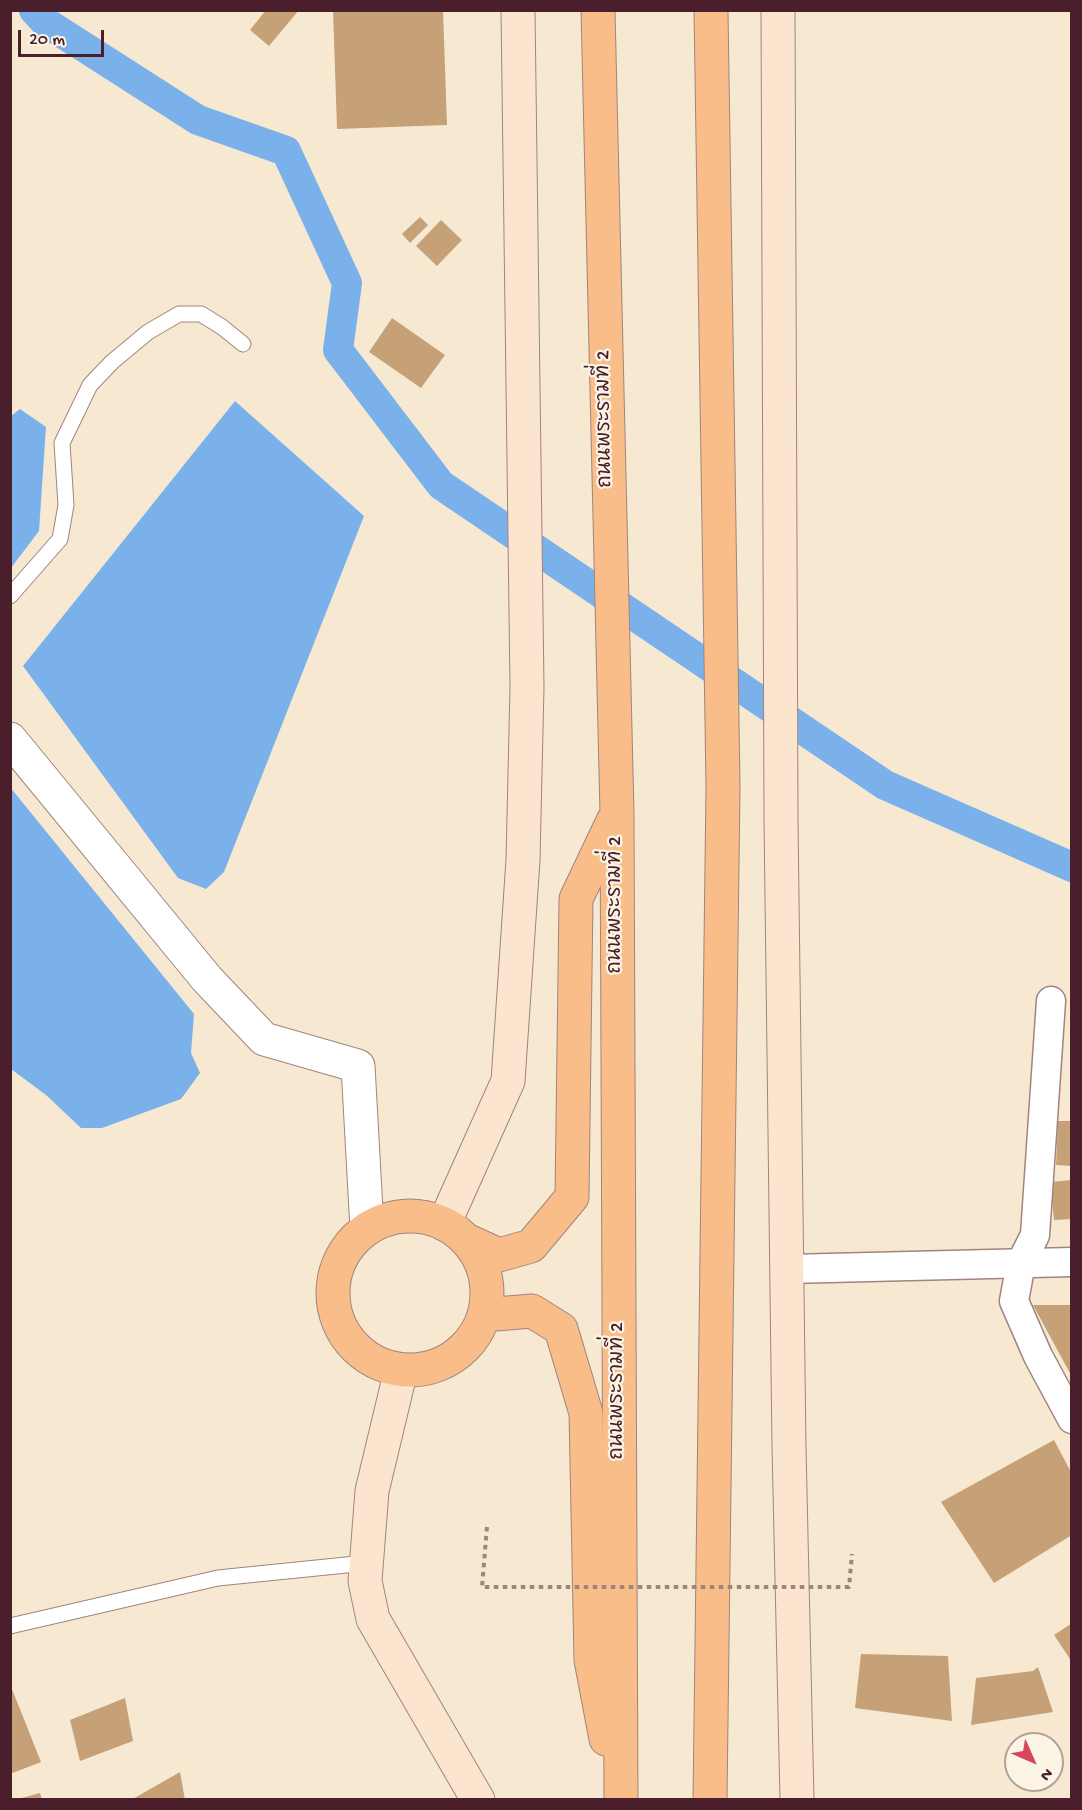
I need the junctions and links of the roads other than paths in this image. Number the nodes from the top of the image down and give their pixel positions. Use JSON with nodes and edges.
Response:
{"nodes":[{"id":1,"x":518,"y":10,"type":"edge"},
{"id":2,"x":598,"y":10,"type":"edge"},
{"id":3,"x":711,"y":10,"type":"edge"},
{"id":4,"x":778,"y":10,"type":"edge"},
{"id":5,"x":243,"y":344,"type":"dead end"},
{"id":6,"x":10,"y":596,"type":"edge"},
{"id":7,"x":10,"y":740,"type":"edge"},
{"id":8,"x":617,"y":814,"type":"junction"},
{"id":9,"x":1051,"y":1001,"type":"dead end"},
{"id":10,"x":367,"y":1229,"type":"junction"},
{"id":11,"x":455,"y":1232,"type":"junction"},
{"id":12,"x":1071,"y":1262,"type":"edge"},
{"id":13,"x":1022,"y":1263,"type":"junction"},
{"id":14,"x":788,"y":1269,"type":"junction"},
{"id":15,"x":484,"y":1315,"type":"junction"},
{"id":16,"x":401,"y":1370,"type":"junction"},
{"id":17,"x":1071,"y":1419,"type":"edge"},
{"id":18,"x":366,"y":1563,"type":"junction"},
{"id":19,"x":10,"y":1626,"type":"edge"},
{"id":20,"x":478,"y":1800,"type":"edge"},
{"id":21,"x":619,"y":1800,"type":"edge"},
{"id":22,"x":710,"y":1800,"type":"edge"},
{"id":23,"x":797,"y":1800,"type":"edge"}],
"edges":[{"from":1,"to":11,"type":"main road"},
{"from":2,"to":8,"type":"highway","name":"ถนนพระรามที่ 2"},
{"from":3,"to":22,"type":"highway"},
{"from":4,"to":14,"type":"main road"},
{"from":5,"to":6,"type":"lane"},
{"from":7,"to":10,"type":"street"},
{"from":8,"to":11,"type":"highway"},
{"from":8,"to":21,"type":"highway","name":"ถนนพระรามที่ 2"},
{"from":9,"to":13,"type":"street"},
{"from":10,"to":11,"type":"highway"},
{"from":10,"to":16,"type":"highway"},
{"from":11,"to":15,"type":"highway"},
{"from":12,"to":13,"type":"street"},
{"from":13,"to":14,"type":"street"},
{"from":13,"to":17,"type":"street"},
{"from":14,"to":23,"type":"main road"},
{"from":15,"to":16,"type":"highway"},
{"from":15,"to":21,"type":"highway"},
{"from":16,"to":18,"type":"main road"},
{"from":18,"to":19,"type":"lane"},
{"from":18,"to":20,"type":"main road"}]}
